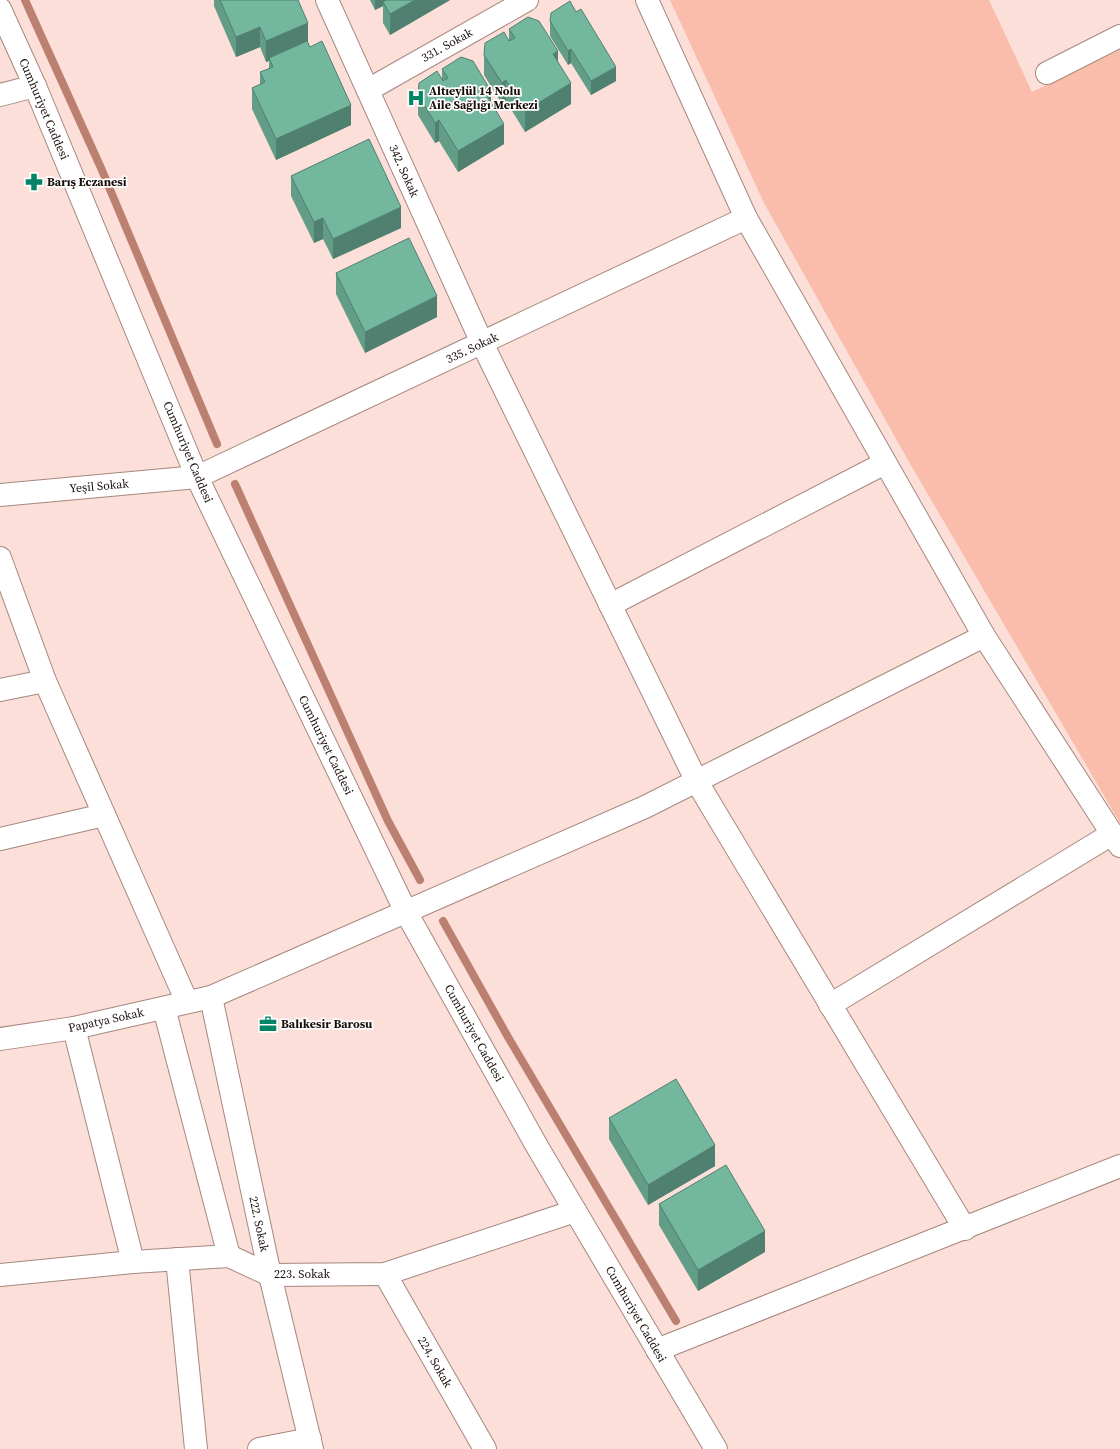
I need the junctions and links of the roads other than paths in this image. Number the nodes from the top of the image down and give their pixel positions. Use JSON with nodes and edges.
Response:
{"nodes":[{"id":1,"x":327,"y":0,"type":"edge"},
{"id":2,"x":527,"y":0,"type":"edge"},
{"id":3,"x":647,"y":0,"type":"edge"},
{"id":4,"x":0,"y":9,"type":"edge"},
{"id":5,"x":1120,"y":36,"type":"edge"},
{"id":6,"x":1047,"y":73,"type":"dead end"},
{"id":7,"x":35,"y":86,"type":"junction"},
{"id":8,"x":368,"y":90,"type":"junction"},
{"id":9,"x":0,"y":95,"type":"edge"},
{"id":10,"x":746,"y":218,"type":"junction"},
{"id":11,"x":482,"y":343,"type":"junction"},
{"id":12,"x":885,"y":463,"type":"junction"},
{"id":13,"x":197,"y":477,"type":"junction"},
{"id":14,"x":0,"y":495,"type":"edge"},
{"id":15,"x":0,"y":558,"type":"edge"},
{"id":16,"x":610,"y":605,"type":"junction"},
{"id":17,"x":984,"y":636,"type":"junction"},
{"id":18,"x":45,"y":681,"type":"junction"},
{"id":19,"x":0,"y":690,"type":"edge"},
{"id":20,"x":697,"y":782,"type":"junction"},
{"id":21,"x":104,"y":815,"type":"junction"},
{"id":22,"x":0,"y":839,"type":"edge"},
{"id":23,"x":1116,"y":840,"type":"edge"},
{"id":24,"x":406,"y":912,"type":"junction"},
{"id":25,"x":210,"y":997,"type":"junction"},
{"id":26,"x":187,"y":1002,"type":"junction"},
{"id":27,"x":830,"y":1005,"type":"junction"},
{"id":28,"x":164,"y":1008,"type":"junction"},
{"id":29,"x":74,"y":1028,"type":"junction"},
{"id":30,"x":0,"y":1039,"type":"edge"},
{"id":31,"x":1120,"y":1166,"type":"edge"},
{"id":32,"x":575,"y":1211,"type":"junction"},
{"id":33,"x":965,"y":1229,"type":"junction"},
{"id":34,"x":229,"y":1256,"type":"junction"},
{"id":35,"x":177,"y":1259,"type":"junction"},
{"id":36,"x":133,"y":1262,"type":"junction"},
{"id":37,"x":385,"y":1274,"type":"junction"},
{"id":38,"x":0,"y":1275,"type":"edge"},
{"id":39,"x":270,"y":1275,"type":"junction"},
{"id":40,"x":657,"y":1350,"type":"junction"},
{"id":41,"x":311,"y":1444,"type":"edge"},
{"id":42,"x":196,"y":1449,"type":"edge"},
{"id":43,"x":259,"y":1449,"type":"edge"},
{"id":44,"x":485,"y":1449,"type":"edge"},
{"id":45,"x":716,"y":1449,"type":"edge"}],
"edges":[{"from":1,"to":8,"type":"street","name":"342. Sokak"},
{"from":2,"to":8,"type":"street","name":"331. Sokak"},
{"from":3,"to":10,"type":"street"},
{"from":4,"to":7,"type":"street","name":"Cumhuriyet Caddesi"},
{"from":5,"to":6,"type":"street"},
{"from":7,"to":9,"type":"street"},
{"from":7,"to":13,"type":"street","name":"Cumhuriyet Caddesi"},
{"from":8,"to":11,"type":"street","name":"342. Sokak"},
{"from":10,"to":11,"type":"street","name":"335. Sokak"},
{"from":10,"to":12,"type":"street"},
{"from":11,"to":13,"type":"street","name":"335. Sokak"},
{"from":11,"to":16,"type":"street","name":"342. Sokak"},
{"from":12,"to":16,"type":"street"},
{"from":12,"to":17,"type":"street"},
{"from":13,"to":14,"type":"street","name":"Yeşil Sokak"},
{"from":13,"to":24,"type":"street","name":"Cumhuriyet Caddesi"},
{"from":15,"to":18,"type":"street"},
{"from":16,"to":20,"type":"street","name":"342. Sokak"},
{"from":17,"to":20,"type":"street","name":"Papatya Sokak"},
{"from":17,"to":23,"type":"street"},
{"from":18,"to":19,"type":"street"},
{"from":18,"to":21,"type":"street"},
{"from":20,"to":24,"type":"street","name":"Papatya Sokak"},
{"from":20,"to":27,"type":"street","name":"342. Sokak"},
{"from":21,"to":22,"type":"street"},
{"from":21,"to":26,"type":"street"},
{"from":23,"to":27,"type":"street"},
{"from":24,"to":25,"type":"street","name":"Papatya Sokak"},
{"from":24,"to":32,"type":"street","name":"Cumhuriyet Caddesi"},
{"from":25,"to":26,"type":"street","name":"Papatya Sokak"},
{"from":25,"to":39,"type":"street","name":"222. Sokak"},
{"from":26,"to":28,"type":"street","name":"Papatya Sokak"},
{"from":27,"to":33,"type":"street","name":"342. Sokak"},
{"from":28,"to":29,"type":"street","name":"Papatya Sokak"},
{"from":28,"to":34,"type":"street"},
{"from":29,"to":30,"type":"street","name":"Papatya Sokak"},
{"from":29,"to":36,"type":"street"},
{"from":31,"to":33,"type":"street"},
{"from":32,"to":37,"type":"street","name":"223. Sokak"},
{"from":32,"to":40,"type":"street","name":"Cumhuriyet Caddesi"},
{"from":33,"to":40,"type":"street"},
{"from":34,"to":35,"type":"street","name":"223. Sokak"},
{"from":34,"to":39,"type":"street","name":"223. Sokak"},
{"from":35,"to":36,"type":"street","name":"223. Sokak"},
{"from":35,"to":42,"type":"street"},
{"from":36,"to":38,"type":"street","name":"223. Sokak"},
{"from":37,"to":39,"type":"street","name":"223. Sokak"},
{"from":37,"to":44,"type":"street","name":"224. Sokak"},
{"from":39,"to":41,"type":"street","name":"222. Sokak"},
{"from":40,"to":45,"type":"street","name":"Cumhuriyet Caddesi"},
{"from":41,"to":43,"type":"street"}]}
